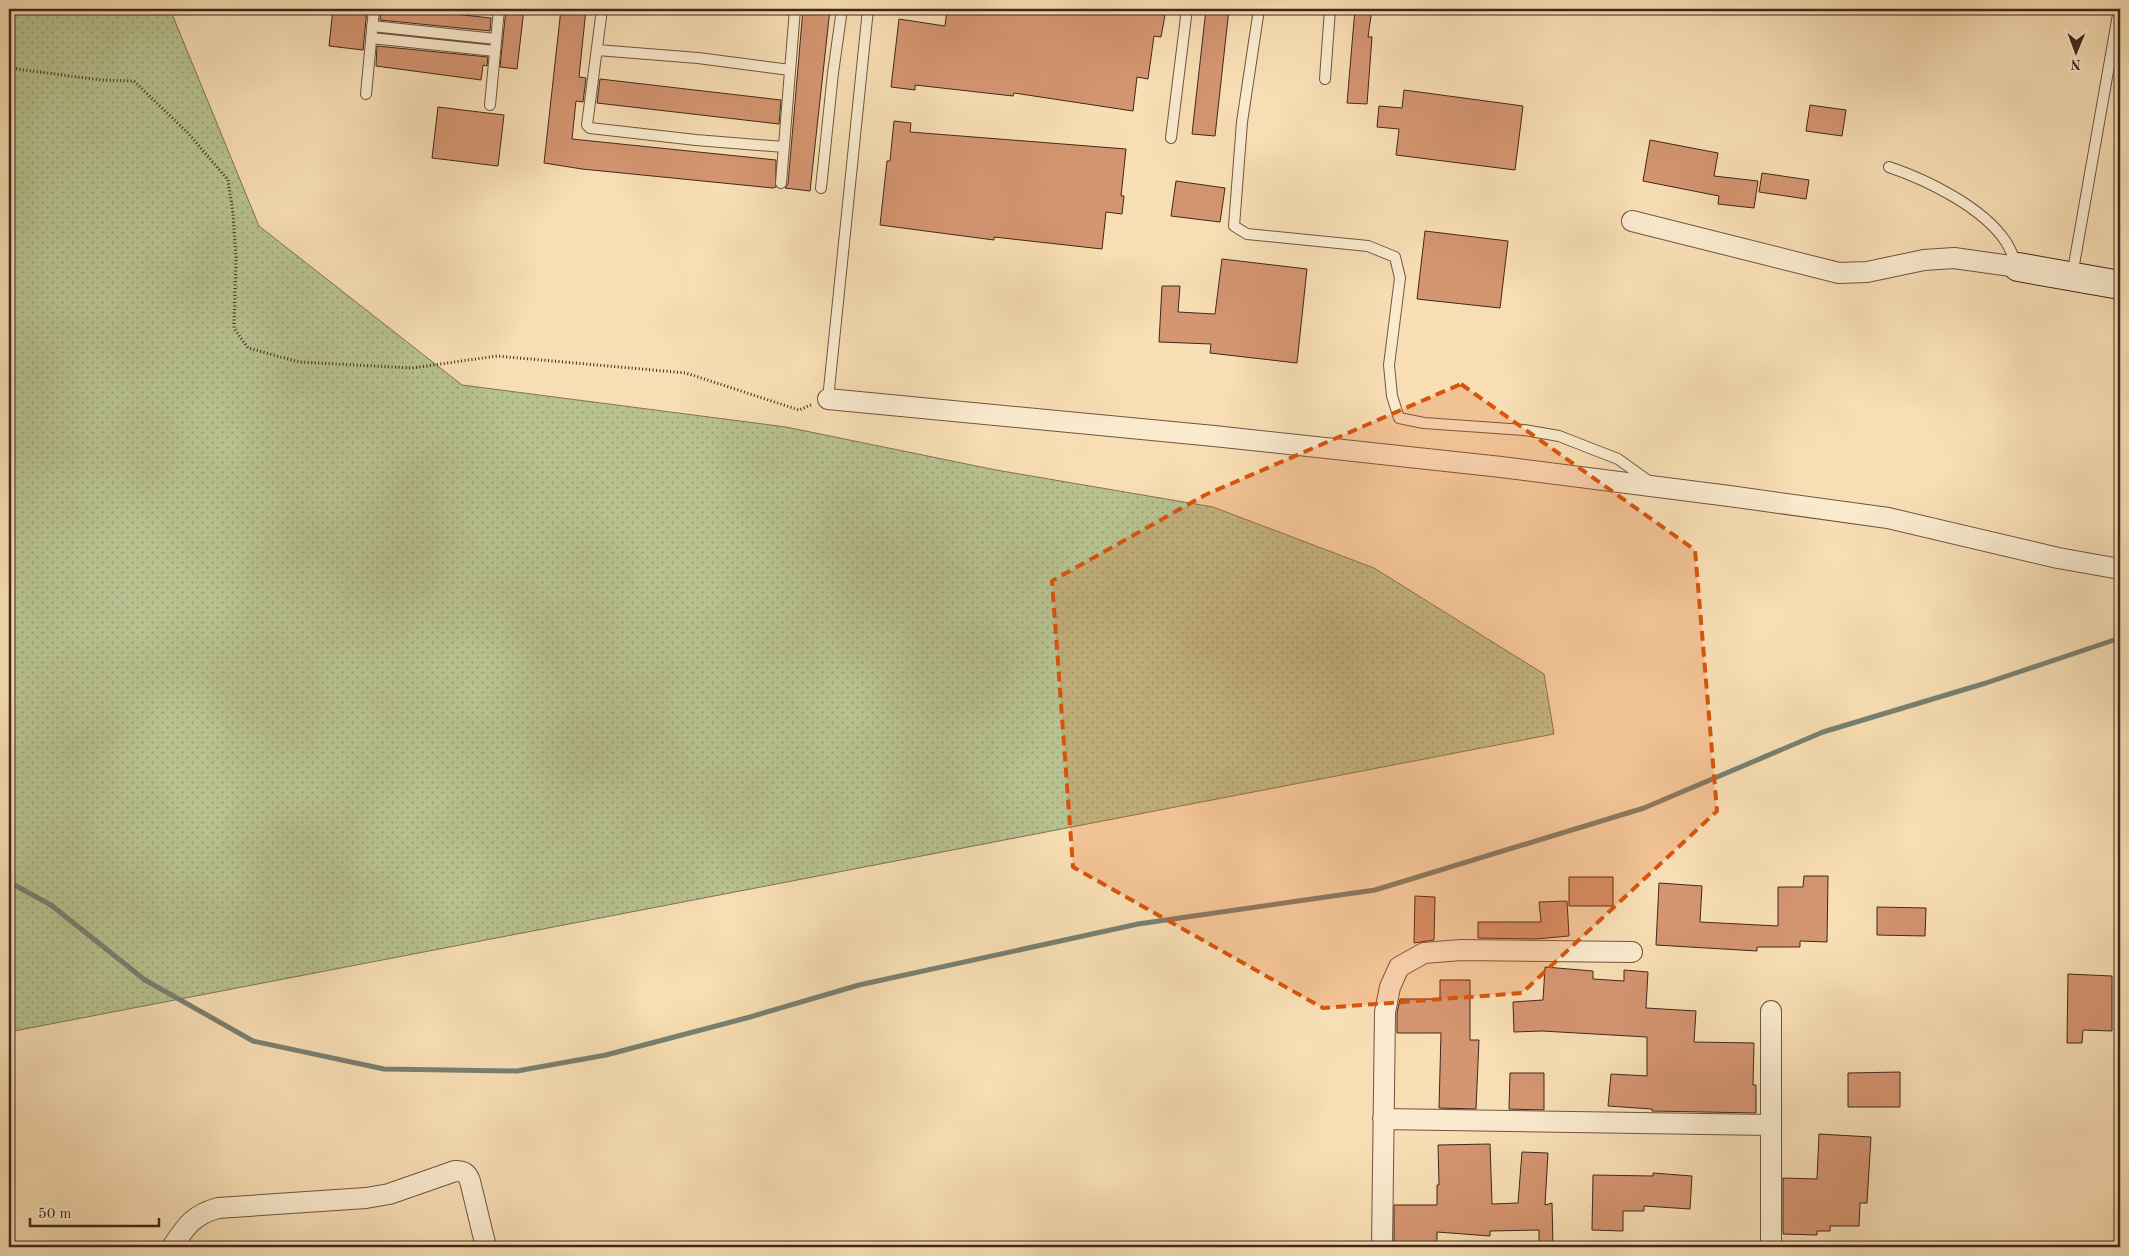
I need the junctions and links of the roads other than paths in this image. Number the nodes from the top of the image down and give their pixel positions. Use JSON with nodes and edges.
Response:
{"nodes":[{"id":1,"x":374,"y":9,"type":"edge"},
{"id":2,"x":492,"y":9,"type":"edge"},
{"id":3,"x":499,"y":9,"type":"edge"},
{"id":4,"x":602,"y":9,"type":"edge"},
{"id":5,"x":795,"y":9,"type":"edge"},
{"id":6,"x":842,"y":9,"type":"edge"},
{"id":7,"x":868,"y":9,"type":"edge"},
{"id":8,"x":1187,"y":9,"type":"edge"},
{"id":9,"x":1259,"y":9,"type":"edge"},
{"id":10,"x":1330,"y":9,"type":"edge"},
{"id":11,"x":2119,"y":9,"type":"edge"},
{"id":12,"x":372,"y":26,"type":"junction"},
{"id":13,"x":371,"y":38,"type":"junction"},
{"id":14,"x":496,"y":39,"type":"junction"},
{"id":15,"x":597,"y":50,"type":"junction"},
{"id":16,"x":495,"y":52,"type":"junction"},
{"id":17,"x":790,"y":70,"type":"junction"},
{"id":18,"x":1325,"y":79,"type":"dead end"},
{"id":19,"x":366,"y":94,"type":"dead end"},
{"id":20,"x":490,"y":105,"type":"dead end"},
{"id":21,"x":1171,"y":138,"type":"dead end"},
{"id":22,"x":784,"y":147,"type":"junction"},
{"id":23,"x":1889,"y":167,"type":"dead end"},
{"id":24,"x":781,"y":184,"type":"dead end"},
{"id":25,"x":821,"y":188,"type":"dead end"},
{"id":26,"x":1632,"y":221,"type":"dead end"},
{"id":27,"x":2018,"y":267,"type":"junction"},
{"id":28,"x":2072,"y":276,"type":"junction"},
{"id":29,"x":2120,"y":285,"type":"edge"},
{"id":30,"x":828,"y":399,"type":"joint"},
{"id":31,"x":1657,"y":487,"type":"junction"},
{"id":32,"x":2120,"y":569,"type":"edge"},
{"id":33,"x":1632,"y":952,"type":"dead end"},
{"id":34,"x":1771,"y":1011,"type":"dead end"},
{"id":35,"x":1383,"y":1119,"type":"junction"},
{"id":36,"x":1770,"y":1125,"type":"junction"},
{"id":37,"x":172,"y":1247,"type":"edge"},
{"id":38,"x":486,"y":1247,"type":"edge"},
{"id":39,"x":1382,"y":1247,"type":"edge"},
{"id":40,"x":1771,"y":1247,"type":"edge"}],
"edges":[{"from":1,"to":12,"type":"lane"},
{"from":2,"to":3,"type":"lane"},
{"from":3,"to":14,"type":"lane"},
{"from":4,"to":15,"type":"lane"},
{"from":5,"to":17,"type":"lane"},
{"from":6,"to":25,"type":"lane"},
{"from":7,"to":30,"type":"lane"},
{"from":8,"to":21,"type":"lane"},
{"from":9,"to":31,"type":"lane"},
{"from":10,"to":18,"type":"lane"},
{"from":11,"to":28,"type":"lane"},
{"from":12,"to":13,"type":"lane"},
{"from":12,"to":14,"type":"lane"},
{"from":13,"to":16,"type":"lane"},
{"from":13,"to":19,"type":"lane"},
{"from":14,"to":16,"type":"lane"},
{"from":15,"to":17,"type":"lane"},
{"from":15,"to":22,"type":"lane"},
{"from":16,"to":20,"type":"lane"},
{"from":17,"to":22,"type":"lane"},
{"from":22,"to":24,"type":"lane"},
{"from":23,"to":27,"type":"lane"},
{"from":26,"to":27,"type":"street"},
{"from":27,"to":28,"type":"street"},
{"from":28,"to":29,"type":"street"},
{"from":30,"to":31,"type":"street"},
{"from":31,"to":32,"type":"street"},
{"from":33,"to":35,"type":"street"},
{"from":34,"to":36,"type":"street"},
{"from":35,"to":36,"type":"street"},
{"from":35,"to":39,"type":"street"},
{"from":36,"to":40,"type":"street"},
{"from":37,"to":38,"type":"street"}]}
